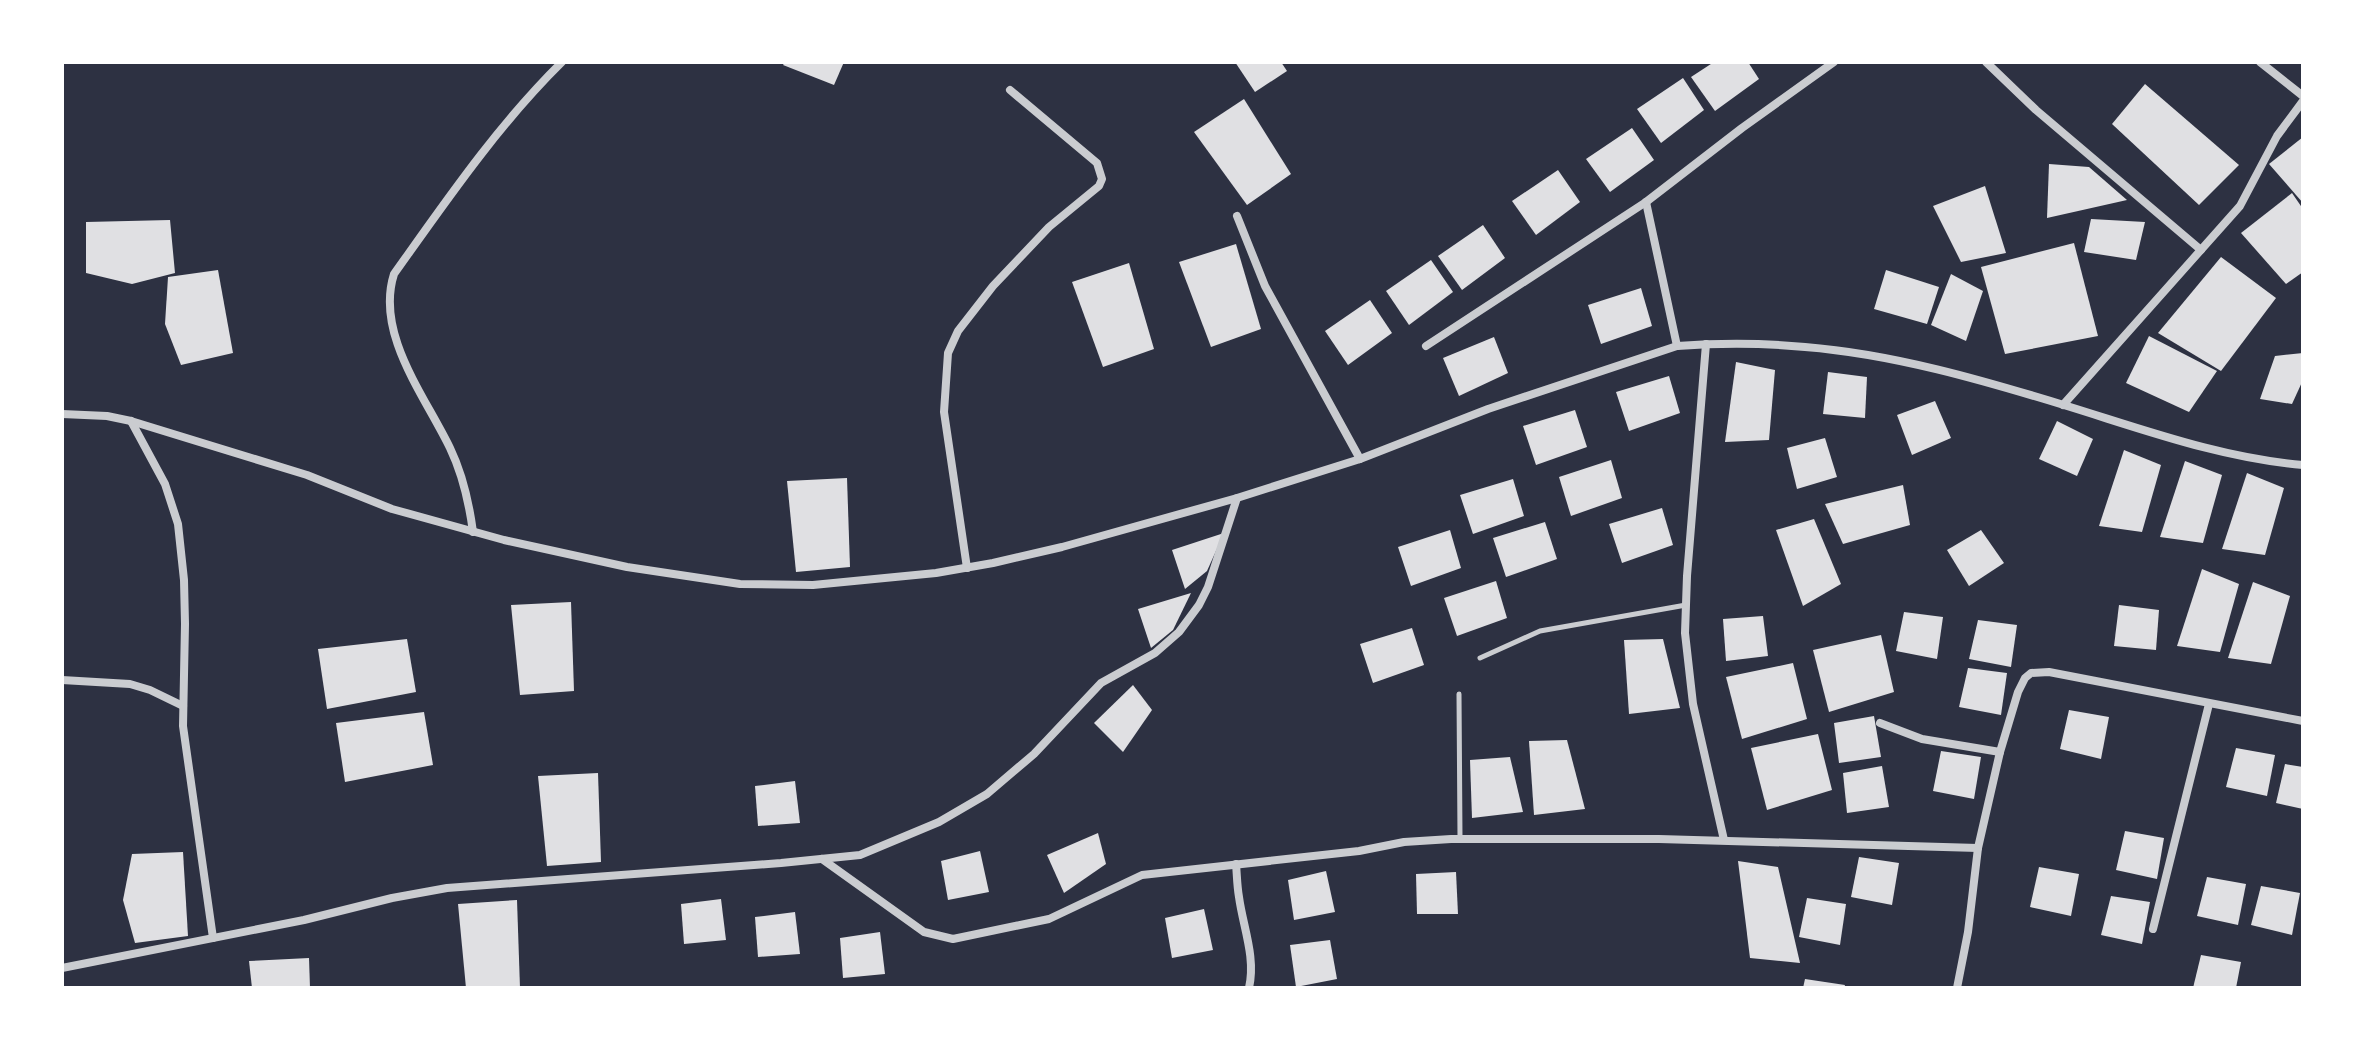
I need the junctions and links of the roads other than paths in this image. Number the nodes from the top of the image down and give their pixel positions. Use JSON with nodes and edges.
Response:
{"nodes":[{"id":1,"x":562,"y":62,"type":"edge"},
{"id":2,"x":1834,"y":62,"type":"edge"},
{"id":3,"x":1986,"y":62,"type":"edge"},
{"id":4,"x":2260,"y":62,"type":"edge"},
{"id":5,"x":1010,"y":90,"type":"dead end"},
{"id":6,"x":2303,"y":98,"type":"edge"},
{"id":7,"x":1646,"y":202,"type":"junction"},
{"id":8,"x":1237,"y":216,"type":"dead end"},
{"id":9,"x":2201,"y":250,"type":"junction"},
{"id":10,"x":1706,"y":344,"type":"junction"},
{"id":11,"x":1426,"y":346,"type":"dead end"},
{"id":12,"x":1677,"y":346,"type":"junction"},
{"id":13,"x":2063,"y":405,"type":"junction"},
{"id":14,"x":62,"y":414,"type":"edge"},
{"id":15,"x":131,"y":421,"type":"junction"},
{"id":16,"x":1360,"y":459,"type":"junction"},
{"id":17,"x":2303,"y":465,"type":"edge"},
{"id":18,"x":1237,"y":498,"type":"junction"},
{"id":19,"x":473,"y":532,"type":"junction"},
{"id":20,"x":967,"y":568,"type":"junction"},
{"id":21,"x":1686,"y":605,"type":"junction"},
{"id":22,"x":1480,"y":658,"type":"dead end"},
{"id":23,"x":62,"y":680,"type":"edge"},
{"id":24,"x":1459,"y":694,"type":"dead end"},
{"id":25,"x":2209,"y":704,"type":"junction"},
{"id":26,"x":183,"y":706,"type":"junction"},
{"id":27,"x":2303,"y":721,"type":"edge"},
{"id":28,"x":1880,"y":723,"type":"dead end"},
{"id":29,"x":2000,"y":752,"type":"junction"},
{"id":30,"x":1460,"y":839,"type":"junction"},
{"id":31,"x":1724,"y":840,"type":"junction"},
{"id":32,"x":1978,"y":848,"type":"junction"},
{"id":33,"x":822,"y":859,"type":"junction"},
{"id":34,"x":1236,"y":864,"type":"junction"},
{"id":35,"x":2153,"y":929,"type":"dead end"},
{"id":36,"x":213,"y":938,"type":"junction"},
{"id":37,"x":62,"y":968,"type":"edge"},
{"id":38,"x":1249,"y":988,"type":"edge"},
{"id":39,"x":1957,"y":988,"type":"edge"}],
"edges":[{"from":1,"to":19,"type":"street"},
{"from":2,"to":7,"type":"street"},
{"from":3,"to":9,"type":"street"},
{"from":4,"to":6,"type":"street"},
{"from":5,"to":20,"type":"street"},
{"from":6,"to":9,"type":"street"},
{"from":7,"to":11,"type":"street"},
{"from":7,"to":12,"type":"street"},
{"from":8,"to":16,"type":"street"},
{"from":9,"to":13,"type":"street"},
{"from":10,"to":12,"type":"street"},
{"from":10,"to":13,"type":"street"},
{"from":10,"to":21,"type":"street"},
{"from":12,"to":16,"type":"street"},
{"from":13,"to":17,"type":"street"},
{"from":14,"to":15,"type":"street"},
{"from":15,"to":19,"type":"street"},
{"from":15,"to":26,"type":"street"},
{"from":16,"to":18,"type":"street"},
{"from":18,"to":20,"type":"street"},
{"from":18,"to":33,"type":"street"},
{"from":19,"to":20,"type":"street"},
{"from":21,"to":22,"type":"lane"},
{"from":21,"to":31,"type":"street"},
{"from":23,"to":26,"type":"street"},
{"from":24,"to":30,"type":"lane"},
{"from":25,"to":27,"type":"street"},
{"from":25,"to":29,"type":"street"},
{"from":25,"to":35,"type":"street"},
{"from":26,"to":36,"type":"street"},
{"from":28,"to":29,"type":"street"},
{"from":29,"to":32,"type":"street"},
{"from":30,"to":31,"type":"street"},
{"from":30,"to":34,"type":"street"},
{"from":31,"to":32,"type":"street"},
{"from":32,"to":39,"type":"street"},
{"from":33,"to":34,"type":"street"},
{"from":33,"to":36,"type":"street"},
{"from":34,"to":38,"type":"street"},
{"from":36,"to":37,"type":"street"}]}
